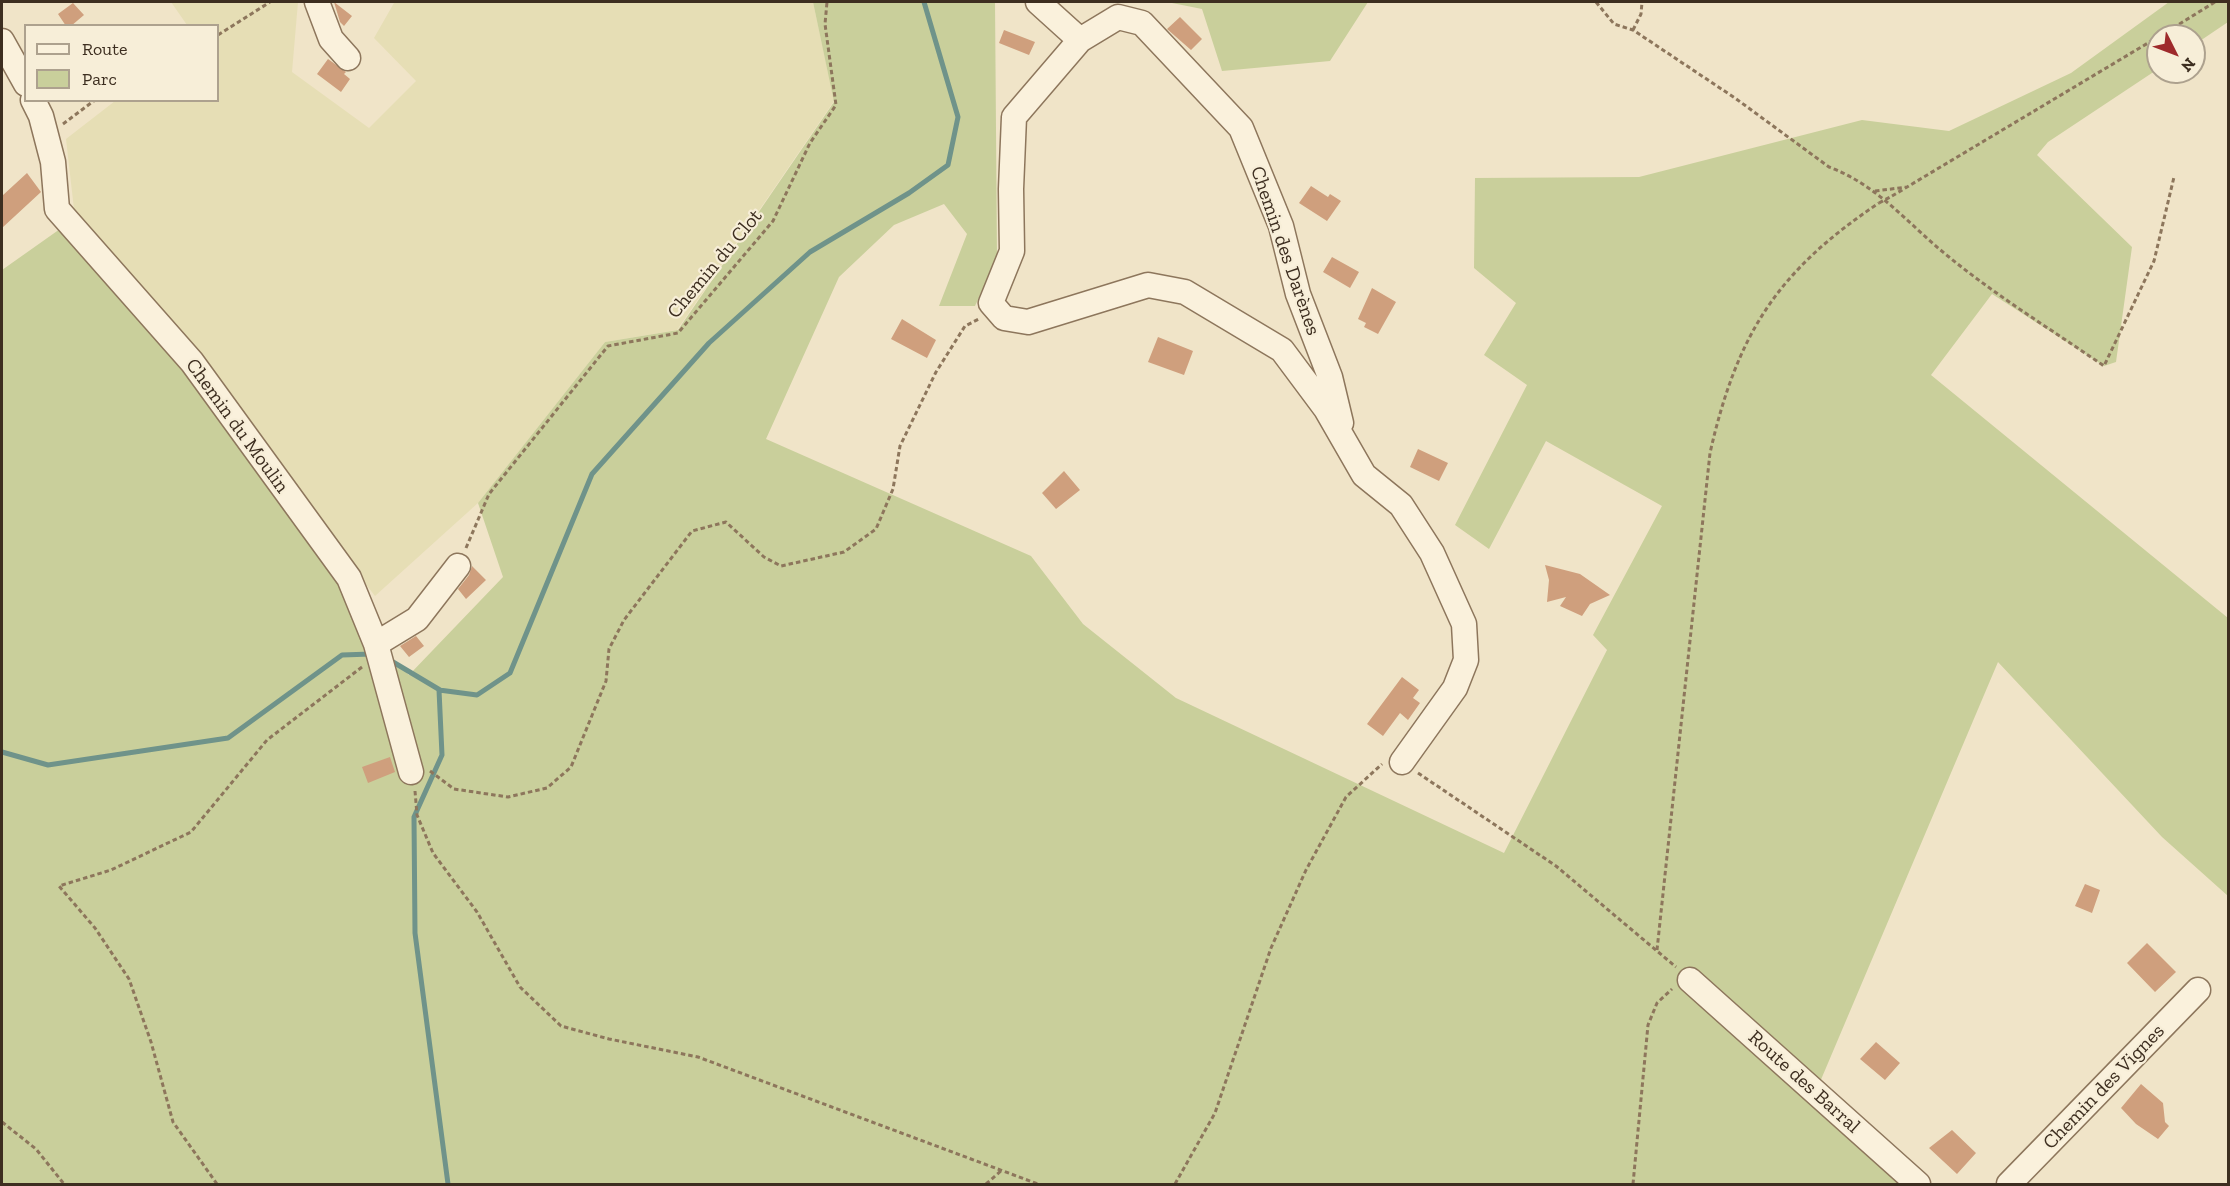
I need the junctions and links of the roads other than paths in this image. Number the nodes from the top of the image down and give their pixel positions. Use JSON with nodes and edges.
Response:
{"nodes":[{"id":1,"x":317,"y":2,"type":"edge"},
{"id":2,"x":1038,"y":2,"type":"edge"},
{"id":3,"x":1080,"y":40,"type":"junction"},
{"id":4,"x":2,"y":41,"type":"edge"},
{"id":5,"x":348,"y":58,"type":"dead end"},
{"id":6,"x":24,"y":80,"type":"edge"},
{"id":7,"x":34,"y":102,"type":"edge"},
{"id":8,"x":1345,"y":442,"type":"junction"},
{"id":9,"x":458,"y":566,"type":"road end"},
{"id":10,"x":377,"y":651,"type":"junction"},
{"id":11,"x":1402,"y":762,"type":"road end"},
{"id":12,"x":420,"y":771,"type":"road end"},
{"id":13,"x":1690,"y":980,"type":"road end"},
{"id":14,"x":2198,"y":990,"type":"dead end"},
{"id":15,"x":1918,"y":1185,"type":"edge"},
{"id":16,"x":2009,"y":1185,"type":"edge"}],
"edges":[{"from":1,"to":5,"type":"street"},
{"from":2,"to":3,"type":"street"},
{"from":3,"to":8,"type":"street","name":"Chemin des Darènes"},
{"from":3,"to":8,"type":"street","name":"Chemin des Darènes"},
{"from":4,"to":6,"type":"street"},
{"from":7,"to":10,"type":"street","name":"Chemin du Moulin"},
{"from":8,"to":11,"type":"street"},
{"from":9,"to":10,"type":"street"},
{"from":10,"to":12,"type":"street","name":"Chemin du Moulin"},
{"from":13,"to":15,"type":"street","name":"Route des Barral"},
{"from":14,"to":16,"type":"street","name":"Chemin des Vignes"}]}
